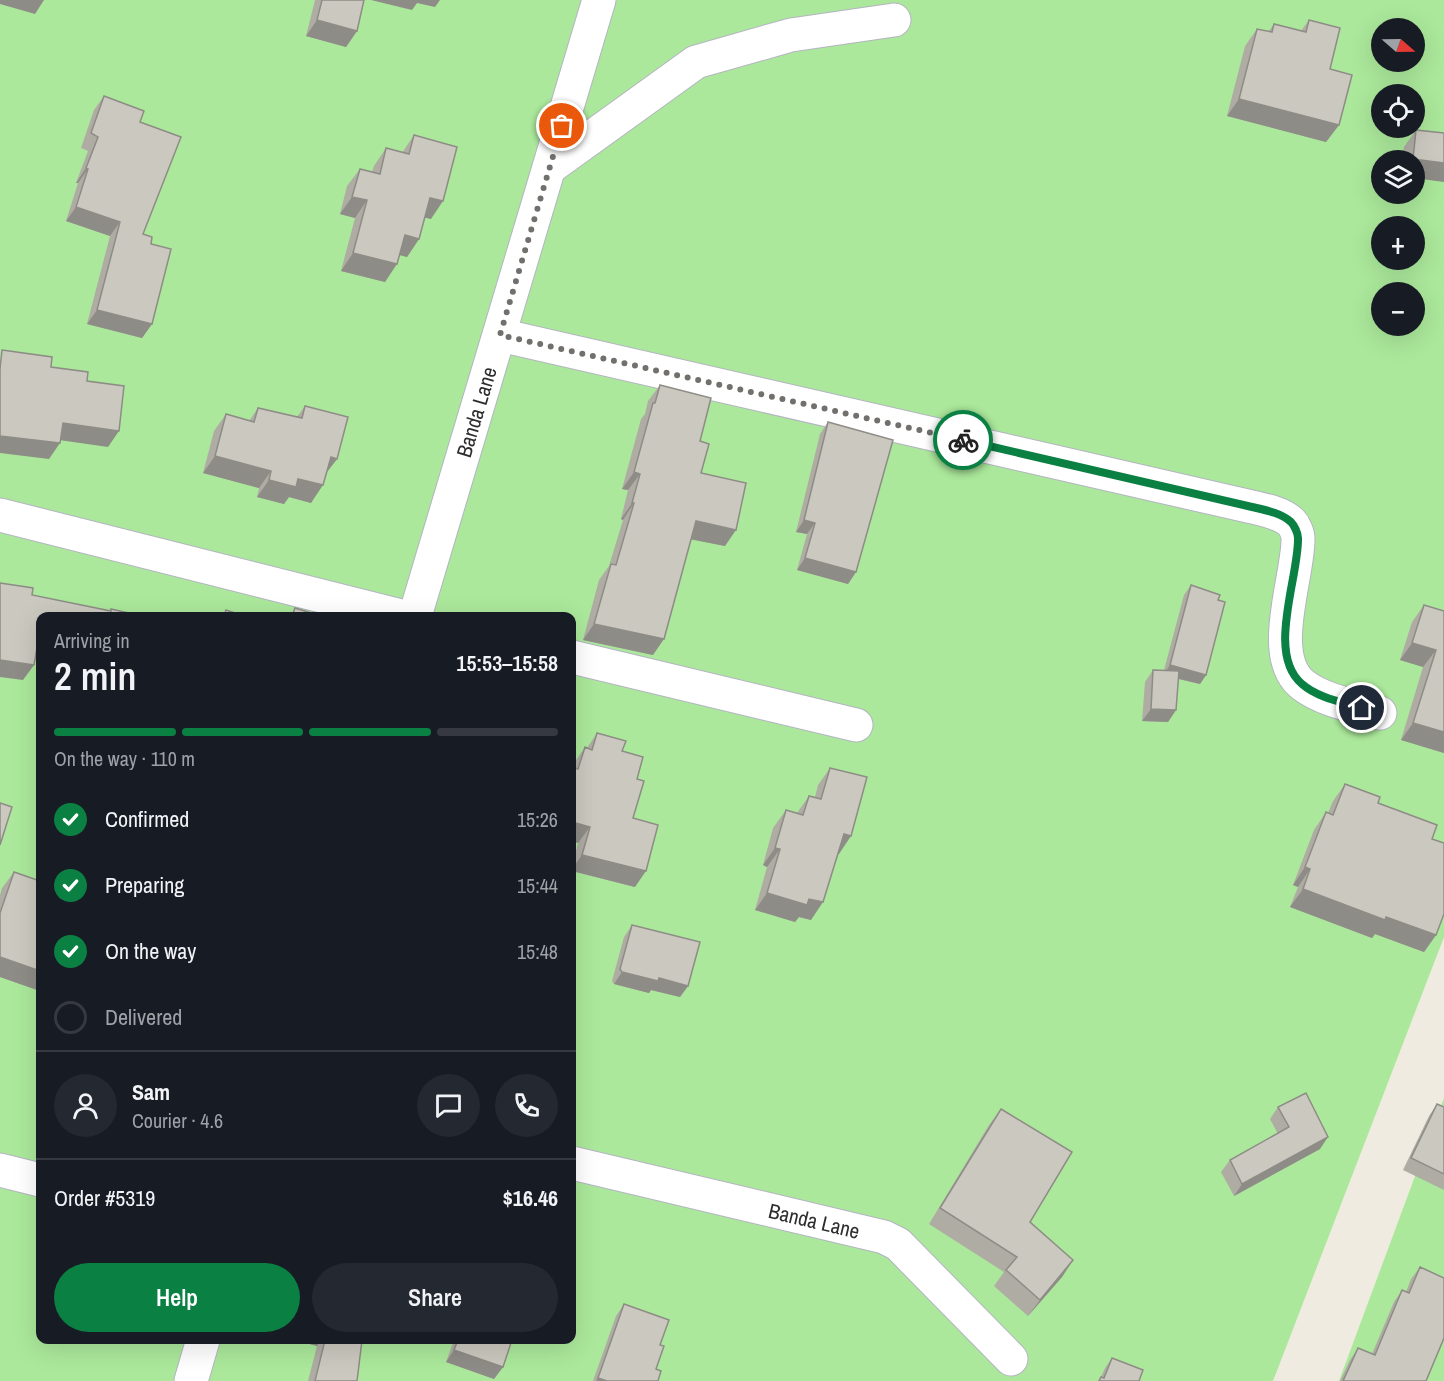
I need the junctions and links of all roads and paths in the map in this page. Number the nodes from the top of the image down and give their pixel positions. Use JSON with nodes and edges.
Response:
{"nodes":[{"id":1,"x":598,"y":0,"type":"edge"},
{"id":2,"x":894,"y":20,"type":"dead end"},
{"id":3,"x":549,"y":168,"type":"junction"},
{"id":4,"x":500,"y":335,"type":"junction"},
{"id":5,"x":0,"y":515,"type":"edge"},
{"id":6,"x":385,"y":612,"type":"edge"},
{"id":7,"x":416,"y":612,"type":"edge"},
{"id":8,"x":576,"y":658,"type":"edge"},
{"id":9,"x":1380,"y":713,"type":"dead end"},
{"id":10,"x":856,"y":725,"type":"dead end"},
{"id":11,"x":576,"y":1164,"type":"edge"},
{"id":12,"x":0,"y":1170,"type":"edge"},
{"id":13,"x":36,"y":1179,"type":"edge"},
{"id":14,"x":202,"y":1344,"type":"edge"},
{"id":15,"x":1011,"y":1359,"type":"dead end"},
{"id":16,"x":191,"y":1381,"type":"edge"}],
"edges":[{"from":1,"to":3,"type":"street","name":"Banda Lane"},
{"from":2,"to":3,"type":"street"},
{"from":3,"to":4,"type":"street","name":"Banda Lane"},
{"from":4,"to":7,"type":"street","name":"Banda Lane"},
{"from":4,"to":9,"type":"street"},
{"from":5,"to":6,"type":"street"},
{"from":8,"to":10,"type":"street"},
{"from":11,"to":15,"type":"street","name":"Banda Lane"},
{"from":12,"to":13,"type":"street"},
{"from":14,"to":16,"type":"street"}]}
